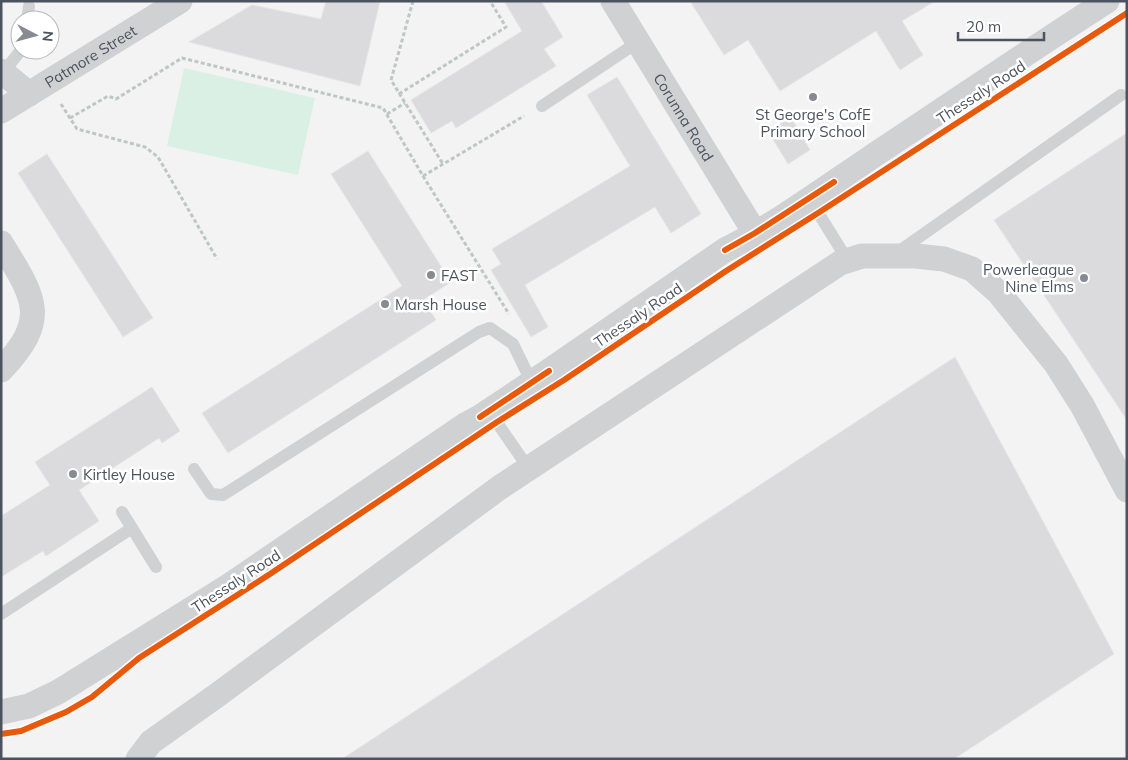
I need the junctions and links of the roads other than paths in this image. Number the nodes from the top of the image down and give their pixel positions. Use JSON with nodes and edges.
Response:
{"nodes":[{"id":1,"x":180,"y":1,"type":"edge"},
{"id":2,"x":613,"y":1,"type":"edge"},
{"id":3,"x":1107,"y":1,"type":"edge"},
{"id":4,"x":29,"y":6,"type":"dead end"},
{"id":5,"x":28,"y":10,"type":"edge"},
{"id":6,"x":638,"y":42,"type":"junction"},
{"id":7,"x":12,"y":60,"type":"edge"},
{"id":8,"x":2,"y":72,"type":"edge"},
{"id":9,"x":39,"y":88,"type":"junction"},
{"id":10,"x":1121,"y":95,"type":"dead end"},
{"id":11,"x":542,"y":106,"type":"road end"},
{"id":12,"x":1,"y":111,"type":"edge"},
{"id":13,"x":809,"y":198,"type":"junction"},
{"id":14,"x":755,"y":233,"type":"junction"},
{"id":15,"x":1,"y":243,"type":"edge"},
{"id":16,"x":893,"y":256,"type":"junction"},
{"id":17,"x":848,"y":260,"type":"junction"},
{"id":18,"x":1,"y":370,"type":"edge"},
{"id":19,"x":532,"y":383,"type":"junction"},
{"id":20,"x":489,"y":411,"type":"junction"},
{"id":21,"x":194,"y":469,"type":"dead end"},
{"id":22,"x":529,"y":469,"type":"junction"},
{"id":23,"x":1127,"y":490,"type":"edge"},
{"id":24,"x":122,"y":512,"type":"dead end"},
{"id":25,"x":132,"y":528,"type":"junction"},
{"id":26,"x":156,"y":567,"type":"dead end"},
{"id":27,"x":1,"y":614,"type":"edge"},
{"id":28,"x":1,"y":712,"type":"edge"},
{"id":29,"x":138,"y":759,"type":"edge"}],
"edges":[{"from":1,"to":9,"type":"street","name":"Patmore Street"},
{"from":2,"to":6,"type":"street","name":"Corunna Road"},
{"from":3,"to":13,"type":"street","name":"Thessaly Road"},
{"from":4,"to":5,"type":"lane"},
{"from":6,"to":11,"type":"lane"},
{"from":6,"to":14,"type":"street","name":"Corunna Road"},
{"from":7,"to":8,"type":"lane"},
{"from":8,"to":9,"type":"street"},
{"from":9,"to":12,"type":"street","name":"Patmore Street"},
{"from":10,"to":16,"type":"lane"},
{"from":13,"to":14,"type":"street","name":"Thessaly Road"},
{"from":13,"to":17,"type":"lane"},
{"from":14,"to":19,"type":"street","name":"Thessaly Road"},
{"from":15,"to":18,"type":"street"},
{"from":16,"to":17,"type":"street"},
{"from":16,"to":23,"type":"street"},
{"from":17,"to":22,"type":"street"},
{"from":19,"to":20,"type":"street","name":"Thessaly Road"},
{"from":19,"to":21,"type":"lane"},
{"from":20,"to":22,"type":"lane"},
{"from":20,"to":28,"type":"street","name":"Thessaly Road"},
{"from":22,"to":29,"type":"street"},
{"from":24,"to":25,"type":"lane"},
{"from":25,"to":26,"type":"lane"},
{"from":25,"to":27,"type":"lane"}]}
